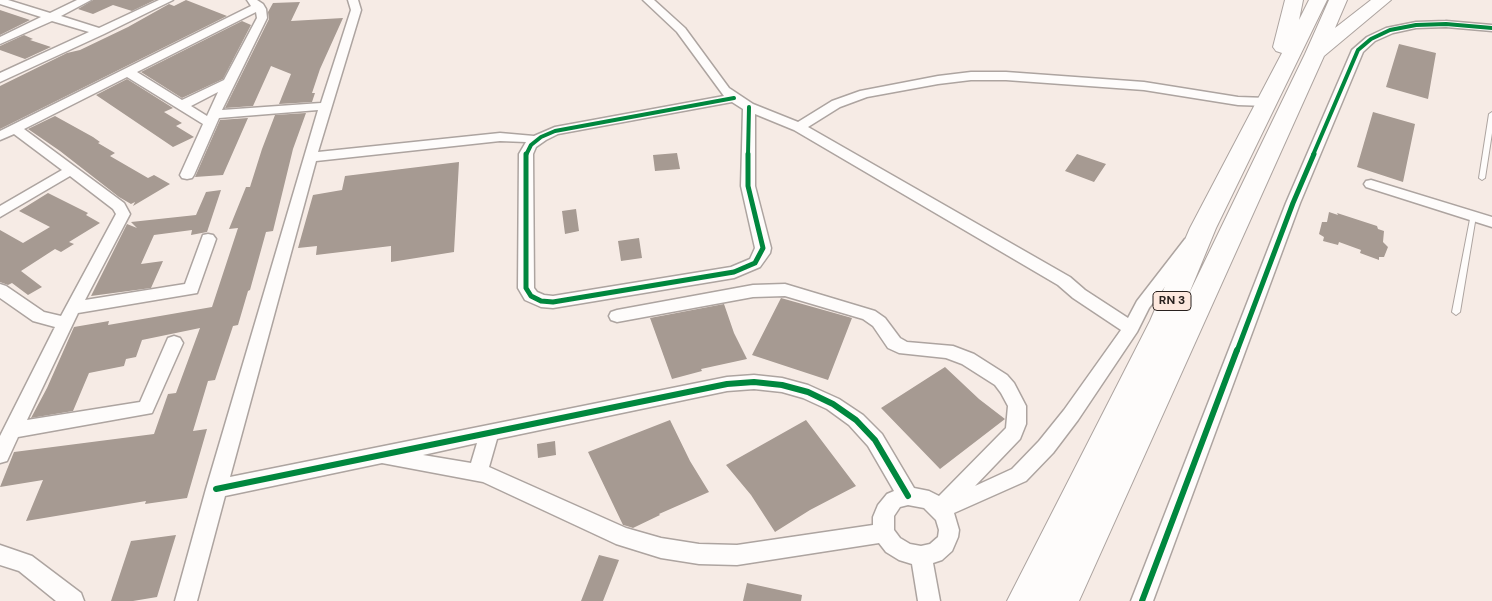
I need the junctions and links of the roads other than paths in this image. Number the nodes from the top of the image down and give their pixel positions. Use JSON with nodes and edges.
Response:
{"nodes":[{"id":1,"x":86,"y":0,"type":"edge"},
{"id":2,"x":168,"y":0,"type":"edge"},
{"id":3,"x":353,"y":0,"type":"edge"},
{"id":4,"x":648,"y":0,"type":"edge"},
{"id":5,"x":1294,"y":0,"type":"edge"},
{"id":6,"x":1318,"y":0,"type":"edge"},
{"id":7,"x":1338,"y":0,"type":"edge"},
{"id":8,"x":1382,"y":0,"type":"edge"},
{"id":9,"x":3,"y":2,"type":"edge"},
{"id":10,"x":255,"y":3,"type":"edge"},
{"id":11,"x":51,"y":16,"type":"junction"},
{"id":12,"x":1492,"y":28,"type":"edge"},
{"id":13,"x":100,"y":32,"type":"junction"},
{"id":14,"x":0,"y":41,"type":"edge"},
{"id":15,"x":1315,"y":54,"type":"junction"},
{"id":16,"x":128,"y":72,"type":"junction"},
{"id":17,"x":0,"y":78,"type":"edge"},
{"id":18,"x":229,"y":82,"type":"junction"},
{"id":19,"x":1271,"y":94,"type":"junction"},
{"id":20,"x":734,"y":98,"type":"junction"},
{"id":21,"x":182,"y":105,"type":"junction"},
{"id":22,"x":325,"y":106,"type":"junction"},
{"id":23,"x":750,"y":107,"type":"junction"},
{"id":24,"x":1492,"y":114,"type":"edge"},
{"id":25,"x":212,"y":119,"type":"junction"},
{"id":26,"x":1491,"y":123,"type":"edge"},
{"id":27,"x":800,"y":127,"type":"junction"},
{"id":28,"x":5,"y":132,"type":"edge"},
{"id":29,"x":535,"y":140,"type":"junction"},
{"id":30,"x":310,"y":157,"type":"junction"},
{"id":31,"x":71,"y":170,"type":"junction"},
{"id":32,"x":187,"y":175,"type":"dead end"},
{"id":33,"x":1482,"y":178,"type":"dead end"},
{"id":34,"x":1371,"y":184,"type":"dead end"},
{"id":35,"x":0,"y":212,"type":"edge"},
{"id":36,"x":1473,"y":216,"type":"junction"},
{"id":37,"x":1492,"y":222,"type":"edge"},
{"id":38,"x":1203,"y":228,"type":"junction"},
{"id":39,"x":208,"y":239,"type":"dead end"},
{"id":40,"x":2,"y":296,"type":"edge"},
{"id":41,"x":74,"y":308,"type":"junction"},
{"id":42,"x":1456,"y":312,"type":"dead end"},
{"id":43,"x":617,"y":316,"type":"dead end"},
{"id":44,"x":65,"y":323,"type":"junction"},
{"id":45,"x":1131,"y":328,"type":"junction"},
{"id":46,"x":174,"y":343,"type":"dead end"},
{"id":47,"x":12,"y":430,"type":"junction"},
{"id":48,"x":490,"y":433,"type":"junction"},
{"id":49,"x":0,"y":455,"type":"edge"},
{"id":50,"x":378,"y":456,"type":"junction"},
{"id":51,"x":477,"y":473,"type":"junction"},
{"id":52,"x":216,"y":489,"type":"junction"},
{"id":53,"x":908,"y":496,"type":"junction"},
{"id":54,"x":940,"y":508,"type":"junction"},
{"id":55,"x":884,"y":532,"type":"junction"},
{"id":56,"x":0,"y":556,"type":"edge"},
{"id":57,"x":921,"y":556,"type":"junction"},
{"id":58,"x":73,"y":601,"type":"edge"},
{"id":59,"x":186,"y":601,"type":"edge"},
{"id":60,"x":929,"y":601,"type":"edge"},
{"id":61,"x":1026,"y":601,"type":"edge"},
{"id":62,"x":1060,"y":601,"type":"edge"},
{"id":63,"x":1142,"y":601,"type":"edge"}],
"edges":[{"from":1,"to":11,"type":"street"},
{"from":2,"to":13,"type":"street"},
{"from":3,"to":22,"type":"street"},
{"from":4,"to":20,"type":"street"},
{"from":5,"to":19,"type":"highway"},
{"from":6,"to":19,"type":"highway","number":"RN 3"},
{"from":7,"to":15,"type":"highway","number":"RN 3"},
{"from":8,"to":15,"type":"highway"},
{"from":9,"to":11,"type":"street"},
{"from":10,"to":16,"type":"street"},
{"from":10,"to":18,"type":"street"},
{"from":11,"to":13,"type":"street"},
{"from":11,"to":14,"type":"street"},
{"from":12,"to":63,"type":"street"},
{"from":13,"to":17,"type":"street"},
{"from":15,"to":62,"type":"highway","number":"RN 3"},
{"from":16,"to":21,"type":"street"},
{"from":16,"to":28,"type":"street"},
{"from":18,"to":21,"type":"street"},
{"from":18,"to":25,"type":"street"},
{"from":19,"to":27,"type":"street"},
{"from":19,"to":38,"type":"highway","number":"RN 3"},
{"from":20,"to":23,"type":"street"},
{"from":20,"to":29,"type":"street"},
{"from":21,"to":25,"type":"street"},
{"from":22,"to":25,"type":"street"},
{"from":22,"to":30,"type":"street"},
{"from":23,"to":27,"type":"street"},
{"from":23,"to":29,"type":"street"},
{"from":24,"to":26,"type":"lane"},
{"from":25,"to":32,"type":"street"},
{"from":26,"to":33,"type":"lane"},
{"from":27,"to":45,"type":"street"},
{"from":28,"to":31,"type":"street"},
{"from":29,"to":30,"type":"street"},
{"from":30,"to":52,"type":"street"},
{"from":31,"to":35,"type":"street"},
{"from":31,"to":41,"type":"street"},
{"from":34,"to":36,"type":"street"},
{"from":36,"to":37,"type":"street"},
{"from":36,"to":42,"type":"lane"},
{"from":38,"to":45,"type":"street"},
{"from":38,"to":61,"type":"highway","number":"RN 3"},
{"from":39,"to":41,"type":"street"},
{"from":40,"to":44,"type":"street"},
{"from":41,"to":44,"type":"street"},
{"from":43,"to":54,"type":"street"},
{"from":44,"to":47,"type":"street"},
{"from":45,"to":54,"type":"street"},
{"from":46,"to":47,"type":"street"},
{"from":47,"to":49,"type":"street"},
{"from":48,"to":50,"type":"street"},
{"from":48,"to":51,"type":"street"},
{"from":48,"to":53,"type":"street"},
{"from":50,"to":51,"type":"street"},
{"from":50,"to":52,"type":"street"},
{"from":51,"to":55,"type":"street"},
{"from":52,"to":59,"type":"street"},
{"from":53,"to":54,"type":"street"},
{"from":53,"to":55,"type":"street"},
{"from":54,"to":57,"type":"street"},
{"from":55,"to":57,"type":"street"},
{"from":56,"to":58,"type":"street"},
{"from":57,"to":60,"type":"street"}]}
